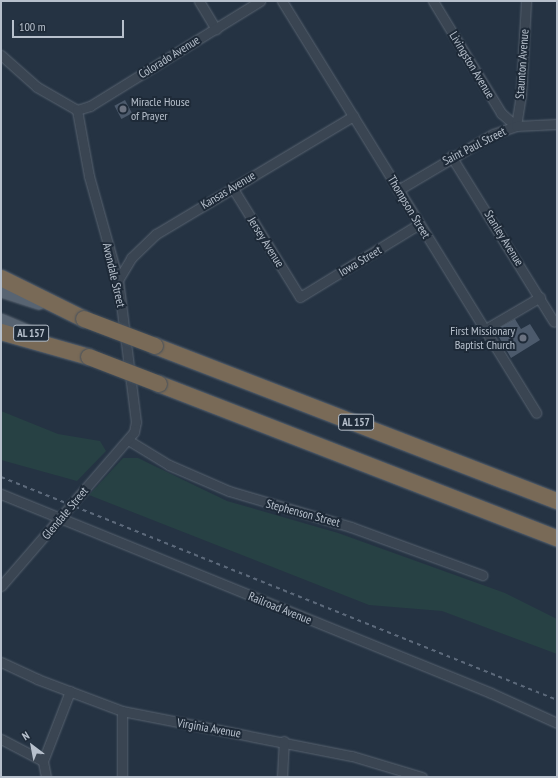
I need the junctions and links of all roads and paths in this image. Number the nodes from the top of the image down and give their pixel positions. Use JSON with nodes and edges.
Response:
{"nodes":[{"id":1,"x":199,"y":1,"type":"edge"},
{"id":2,"x":260,"y":1,"type":"edge"},
{"id":3,"x":282,"y":1,"type":"edge"},
{"id":4,"x":433,"y":1,"type":"edge"},
{"id":5,"x":526,"y":1,"type":"edge"},
{"id":6,"x":216,"y":29,"type":"junction"},
{"id":7,"x":1,"y":55,"type":"edge"},
{"id":8,"x":77,"y":110,"type":"junction"},
{"id":9,"x":353,"y":116,"type":"junction"},
{"id":10,"x":557,"y":124,"type":"edge"},
{"id":11,"x":516,"y":126,"type":"junction"},
{"id":12,"x":451,"y":156,"type":"junction"},
{"id":13,"x":232,"y":187,"type":"junction"},
{"id":14,"x":398,"y":190,"type":"junction"},
{"id":15,"x":419,"y":224,"type":"junction"},
{"id":16,"x":1,"y":278,"type":"edge"},
{"id":17,"x":118,"y":280,"type":"junction"},
{"id":18,"x":1,"y":290,"type":"edge"},
{"id":19,"x":300,"y":297,"type":"joint"},
{"id":20,"x":540,"y":297,"type":"junction"},
{"id":21,"x":60,"y":309,"type":"junction"},
{"id":22,"x":1,"y":321,"type":"edge"},
{"id":23,"x":554,"y":322,"type":"dead end"},
{"id":24,"x":484,"y":330,"type":"junction"},
{"id":25,"x":1,"y":332,"type":"edge"},
{"id":26,"x":60,"y":347,"type":"junction"},
{"id":27,"x":536,"y":413,"type":"dead end"},
{"id":28,"x":128,"y":440,"type":"junction"},
{"id":29,"x":1,"y":494,"type":"edge"},
{"id":30,"x":557,"y":501,"type":"edge"},
{"id":31,"x":61,"y":519,"type":"junction"},
{"id":32,"x":557,"y":538,"type":"edge"},
{"id":33,"x":482,"y":575,"type":"dead end"},
{"id":34,"x":1,"y":586,"type":"edge"},
{"id":35,"x":1,"y":662,"type":"edge"},
{"id":36,"x":70,"y":691,"type":"junction"},
{"id":37,"x":122,"y":711,"type":"junction"},
{"id":38,"x":557,"y":723,"type":"edge"},
{"id":39,"x":1,"y":739,"type":"edge"},
{"id":40,"x":284,"y":741,"type":"junction"},
{"id":41,"x":43,"y":761,"type":"junction"},
{"id":42,"x":46,"y":777,"type":"edge"},
{"id":43,"x":122,"y":777,"type":"edge"},
{"id":44,"x":282,"y":777,"type":"edge"},
{"id":45,"x":422,"y":777,"type":"edge"}],
"edges":[{"from":1,"to":6,"type":"street"},
{"from":2,"to":6,"type":"street","name":"Colorado Avenue"},
{"from":3,"to":9,"type":"street","name":"Thompson Street"},
{"from":4,"to":11,"type":"street","name":"Livingston Avenue"},
{"from":5,"to":11,"type":"street","name":"Staunton Avenue"},
{"from":6,"to":8,"type":"street","name":"Colorado Avenue"},
{"from":7,"to":8,"type":"street"},
{"from":8,"to":17,"type":"street","name":"Avondale Street"},
{"from":9,"to":13,"type":"street","name":"Kansas Avenue"},
{"from":9,"to":14,"type":"street","name":"Thompson Street"},
{"from":10,"to":11,"type":"street","name":"Saint Paul Street"},
{"from":11,"to":12,"type":"street","name":"Saint Paul Street"},
{"from":12,"to":14,"type":"street","name":"Saint Paul Street"},
{"from":12,"to":20,"type":"street","name":"Stanley Avenue"},
{"from":13,"to":17,"type":"street","name":"Kansas Avenue"},
{"from":13,"to":19,"type":"street","name":"Jersey Avenue"},
{"from":14,"to":15,"type":"street","name":"Thompson Street"},
{"from":15,"to":19,"type":"street","name":"Iowa Street"},
{"from":15,"to":24,"type":"street","name":"Thompson Street"},
{"from":16,"to":21,"type":"highway"},
{"from":17,"to":28,"type":"street","name":"Avondale Street"},
{"from":18,"to":21,"type":"main road","number":"AL 157"},
{"from":20,"to":23,"type":"street","name":"Stanley Avenue"},
{"from":20,"to":24,"type":"street"},
{"from":21,"to":30,"type":"highway","number":"AL 157","bridge":true},
{"from":22,"to":26,"type":"main road","number":"AL 157"},
{"from":24,"to":27,"type":"street","name":"Thompson Street"},
{"from":25,"to":26,"type":"highway"},
{"from":26,"to":32,"type":"highway","number":"AL 157","bridge":true},
{"from":28,"to":31,"type":"street","name":"Glendale Street"},
{"from":28,"to":33,"type":"street","name":"Stephenson Street"},
{"from":29,"to":31,"type":"street","name":"Railroad Avenue"},
{"from":31,"to":34,"type":"street","name":"Glendale Street"},
{"from":31,"to":38,"type":"street","name":"Railroad Avenue"},
{"from":35,"to":36,"type":"street","name":"Virginia Avenue"},
{"from":36,"to":37,"type":"street","name":"Virginia Avenue"},
{"from":36,"to":41,"type":"street"},
{"from":37,"to":40,"type":"street","name":"Virginia Avenue"},
{"from":37,"to":43,"type":"street"},
{"from":39,"to":41,"type":"street"},
{"from":40,"to":44,"type":"street"},
{"from":40,"to":45,"type":"street","name":"Virginia Avenue"},
{"from":41,"to":42,"type":"street"}]}
